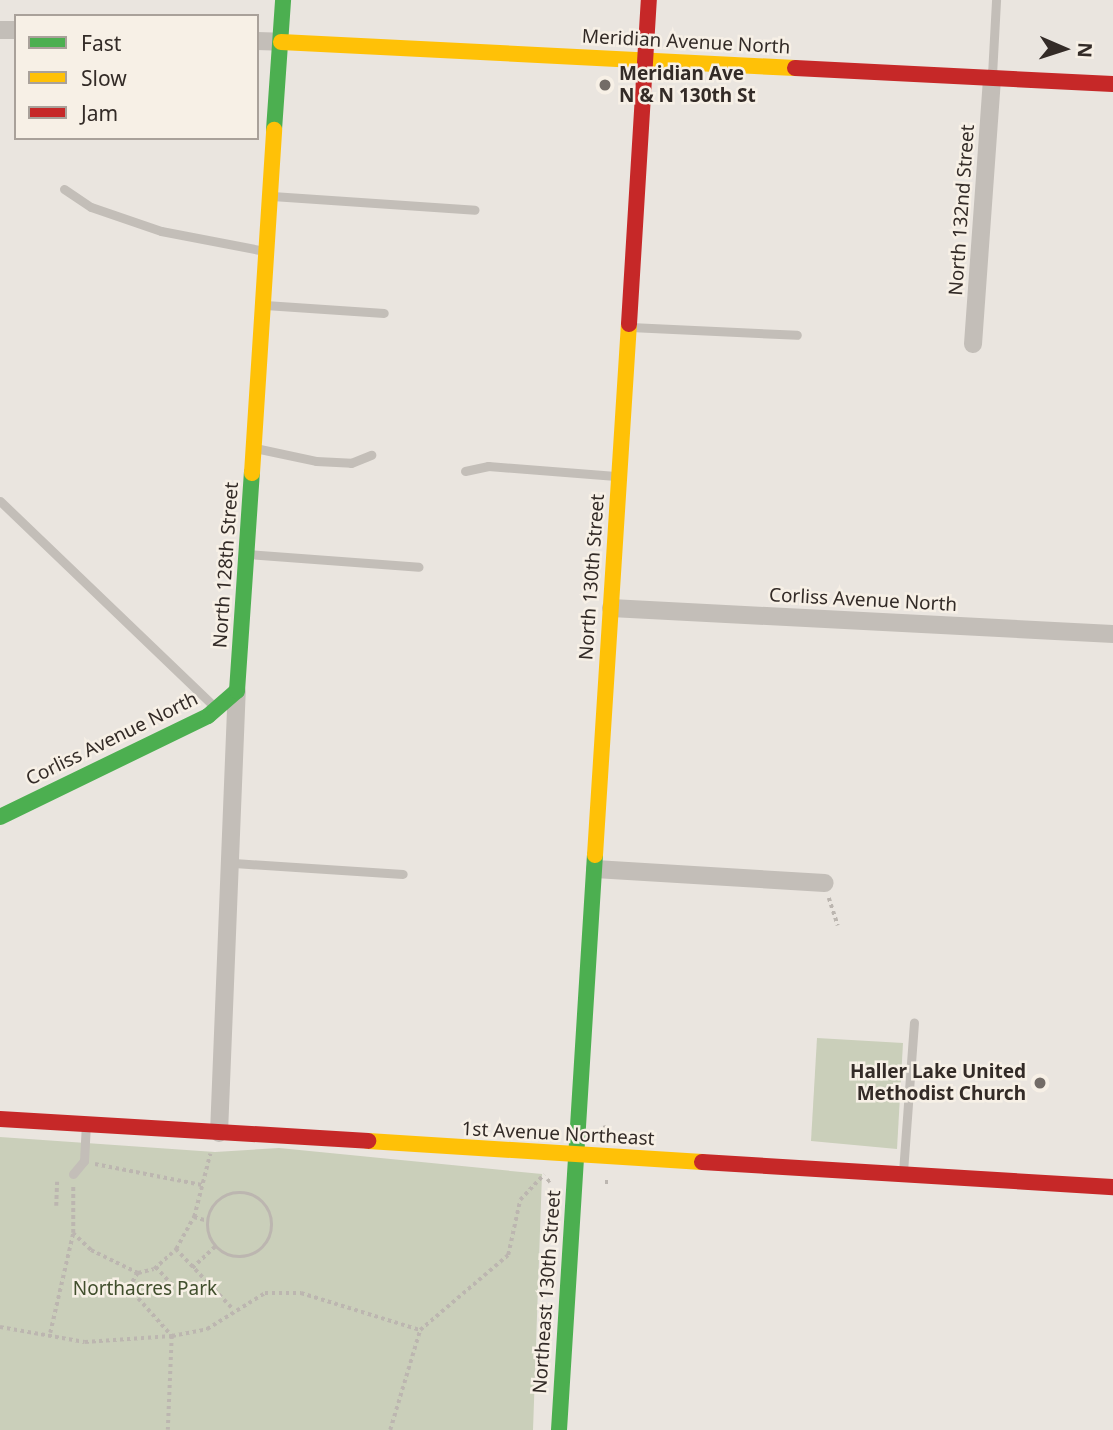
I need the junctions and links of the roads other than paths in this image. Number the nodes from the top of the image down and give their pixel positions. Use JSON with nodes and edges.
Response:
{"nodes":[{"id":1,"x":283,"y":0,"type":"edge"},
{"id":2,"x":649,"y":0,"type":"edge"},
{"id":3,"x":996,"y":0,"type":"edge"},
{"id":4,"x":259,"y":41,"type":"edge"},
{"id":5,"x":281,"y":43,"type":"junction"},
{"id":6,"x":645,"y":62,"type":"junction"},
{"id":7,"x":992,"y":78,"type":"junction"},
{"id":8,"x":1113,"y":83,"type":"edge"},
{"id":9,"x":64,"y":189,"type":"dead end"},
{"id":10,"x":271,"y":195,"type":"junction"},
{"id":11,"x":475,"y":210,"type":"dead end"},
{"id":12,"x":268,"y":251,"type":"junction"},
{"id":13,"x":265,"y":305,"type":"junction"},
{"id":14,"x":384,"y":313,"type":"dead end"},
{"id":15,"x":629,"y":327,"type":"junction"},
{"id":16,"x":797,"y":335,"type":"dead end"},
{"id":17,"x":974,"y":344,"type":"dead end"},
{"id":18,"x":255,"y":447,"type":"junction"},
{"id":19,"x":371,"y":455,"type":"dead end"},
{"id":20,"x":465,"y":471,"type":"dead end"},
{"id":21,"x":619,"y":476,"type":"junction"},
{"id":22,"x":0,"y":501,"type":"edge"},
{"id":23,"x":248,"y":554,"type":"junction"},
{"id":24,"x":419,"y":567,"type":"dead end"},
{"id":25,"x":611,"y":608,"type":"junction"},
{"id":26,"x":1113,"y":634,"type":"edge"},
{"id":27,"x":237,"y":691,"type":"junction"},
{"id":28,"x":218,"y":709,"type":"junction"},
{"id":29,"x":0,"y":817,"type":"edge"},
{"id":30,"x":234,"y":863,"type":"junction"},
{"id":31,"x":595,"y":869,"type":"junction"},
{"id":32,"x":403,"y":874,"type":"dead end"},
{"id":33,"x":825,"y":883,"type":"road end"},
{"id":34,"x":914,"y":1022,"type":"dead end"},
{"id":35,"x":0,"y":1119,"type":"edge"},
{"id":36,"x":86,"y":1125,"type":"junction"},
{"id":37,"x":216,"y":1139,"type":"junction"},
{"id":38,"x":576,"y":1157,"type":"junction"},
{"id":39,"x":73,"y":1174,"type":"road end"},
{"id":40,"x":903,"y":1174,"type":"junction"},
{"id":41,"x":1113,"y":1187,"type":"edge"},
{"id":42,"x":559,"y":1430,"type":"edge"}],
"edges":[{"from":1,"to":5,"type":"street","name":"North 128th Street"},
{"from":2,"to":6,"type":"street","name":"North 130th Street"},
{"from":3,"to":7,"type":"lane"},
{"from":4,"to":5,"type":"street","name":"Meridian Avenue North"},
{"from":5,"to":6,"type":"street","name":"Meridian Avenue North"},
{"from":5,"to":10,"type":"street","name":"North 128th Street"},
{"from":6,"to":7,"type":"street","name":"Meridian Avenue North"},
{"from":6,"to":15,"type":"street","name":"North 130th Street"},
{"from":7,"to":8,"type":"street","name":"Meridian Avenue North"},
{"from":7,"to":17,"type":"street","name":"North 132nd Street"},
{"from":9,"to":12,"type":"lane"},
{"from":10,"to":11,"type":"lane"},
{"from":10,"to":12,"type":"street","name":"North 128th Street"},
{"from":12,"to":13,"type":"street","name":"North 128th Street"},
{"from":13,"to":14,"type":"lane"},
{"from":13,"to":18,"type":"street","name":"North 128th Street"},
{"from":15,"to":16,"type":"lane"},
{"from":15,"to":21,"type":"street","name":"North 130th Street"},
{"from":18,"to":19,"type":"lane"},
{"from":18,"to":23,"type":"street","name":"North 128th Street"},
{"from":20,"to":21,"type":"lane"},
{"from":21,"to":25,"type":"street","name":"North 130th Street"},
{"from":22,"to":28,"type":"lane"},
{"from":23,"to":24,"type":"lane"},
{"from":23,"to":27,"type":"street","name":"North 128th Street"},
{"from":25,"to":26,"type":"street","name":"Corliss Avenue North"},
{"from":25,"to":31,"type":"street","name":"North 130th Street"},
{"from":27,"to":28,"type":"street","name":"Corliss Avenue North"},
{"from":27,"to":30,"type":"street","name":"North 128th Street"},
{"from":28,"to":29,"type":"street","name":"Corliss Avenue North"},
{"from":30,"to":32,"type":"lane"},
{"from":30,"to":37,"type":"street","name":"North 128th Street"},
{"from":31,"to":33,"type":"street"},
{"from":31,"to":38,"type":"street","name":"North 130th Street"},
{"from":34,"to":40,"type":"lane"},
{"from":35,"to":36,"type":"street","name":"1st Avenue Northeast"},
{"from":36,"to":37,"type":"street","name":"1st Avenue Northeast"},
{"from":36,"to":39,"type":"lane"},
{"from":37,"to":38,"type":"street","name":"1st Avenue Northeast"},
{"from":38,"to":40,"type":"street","name":"1st Avenue Northeast"},
{"from":38,"to":42,"type":"street","name":"Northeast 130th Street"},
{"from":40,"to":41,"type":"street","name":"1st Avenue Northeast"}]}
